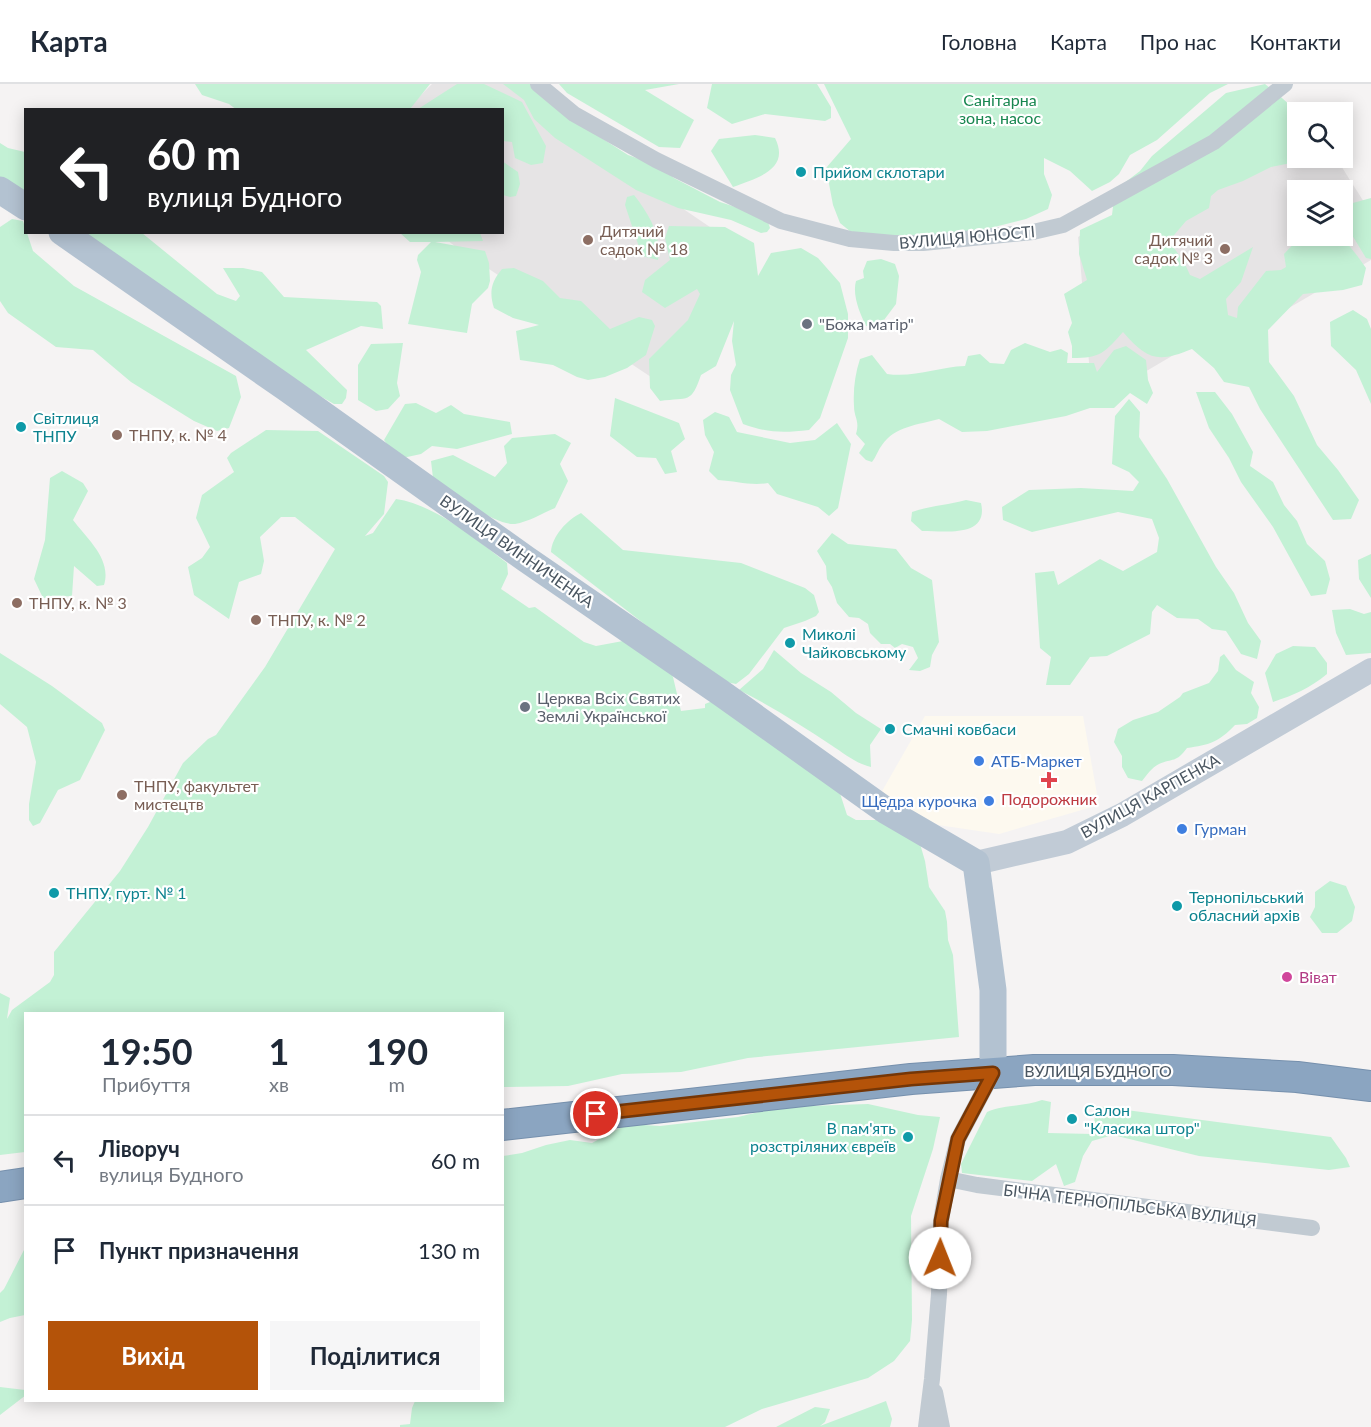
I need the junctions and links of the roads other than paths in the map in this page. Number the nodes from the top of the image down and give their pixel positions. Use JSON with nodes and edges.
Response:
{"nodes":[{"id":1,"x":538,"y":84,"type":"edge"},
{"id":2,"x":1285,"y":84,"type":"edge"},
{"id":3,"x":0,"y":190,"type":"edge"},
{"id":4,"x":24,"y":206,"type":"edge"},
{"id":5,"x":65,"y":234,"type":"edge"},
{"id":6,"x":1371,"y":670,"type":"edge"},
{"id":7,"x":976,"y":862,"type":"junction"},
{"id":8,"x":993,"y":1073,"type":"junction"},
{"id":9,"x":1371,"y":1086,"type":"edge"},
{"id":10,"x":504,"y":1125,"type":"edge"},
{"id":11,"x":948,"y":1179,"type":"junction"},
{"id":12,"x":24,"y":1183,"type":"edge"},
{"id":13,"x":0,"y":1187,"type":"edge"},
{"id":14,"x":1312,"y":1228,"type":"dead end"},
{"id":15,"x":932,"y":1380,"type":"junction"},
{"id":16,"x":926,"y":1427,"type":"edge"},
{"id":17,"x":942,"y":1427,"type":"edge"}],
"edges":[{"from":1,"to":2,"type":"street","name":"ВУЛИЦЯ ЮНОСТІ"},
{"from":3,"to":4,"type":"main road"},
{"from":5,"to":7,"type":"main road","name":"ВУЛИЦЯ ВИННИЧЕНКА"},
{"from":6,"to":7,"type":"main road","name":"ВУЛИЦЯ КАРПЕНКА"},
{"from":7,"to":8,"type":"main road"},
{"from":8,"to":9,"type":"highway","name":"ВУЛИЦЯ БУДНОГО"},
{"from":8,"to":10,"type":"highway","name":"ВУЛИЦЯ БУДНОГО"},
{"from":8,"to":11,"type":"street"},
{"from":11,"to":14,"type":"street","name":"БІЧНА ТЕРНОПІЛЬСЬКА ВУЛИЦЯ"},
{"from":11,"to":15,"type":"street"},
{"from":12,"to":13,"type":"highway"},
{"from":15,"to":16,"type":"street"},
{"from":15,"to":17,"type":"street"}]}
